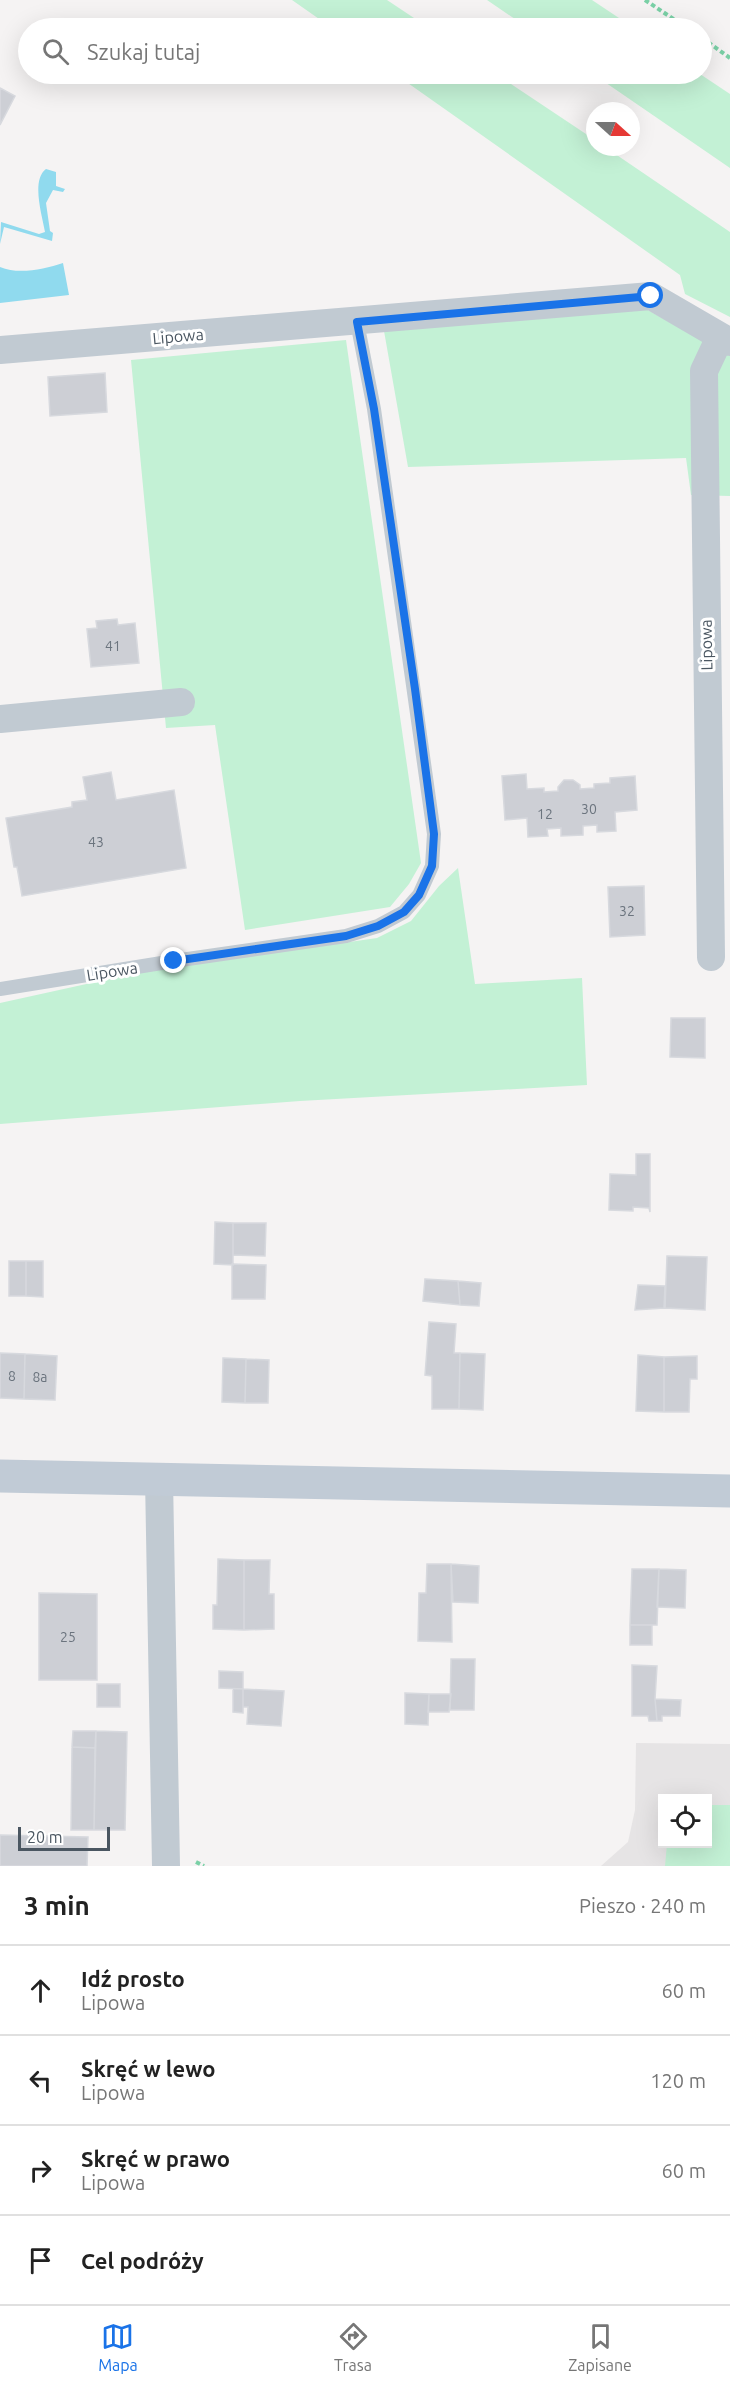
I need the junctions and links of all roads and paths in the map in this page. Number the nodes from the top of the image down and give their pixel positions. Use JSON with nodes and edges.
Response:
{"nodes":[{"id":1,"x":645,"y":0,"type":"edge"},
{"id":2,"x":672,"y":18,"type":"edge"},
{"id":3,"x":712,"y":45,"type":"edge"},
{"id":4,"x":730,"y":58,"type":"edge"},
{"id":5,"x":357,"y":322,"type":"junction"},
{"id":6,"x":725,"y":340,"type":"edge"},
{"id":7,"x":0,"y":350,"type":"edge"},
{"id":8,"x":181,"y":702,"type":"dead end"},
{"id":9,"x":0,"y":719,"type":"edge"},
{"id":10,"x":711,"y":957,"type":"dead end"},
{"id":11,"x":0,"y":989,"type":"edge"},
{"id":12,"x":0,"y":1476,"type":"edge"},
{"id":13,"x":159,"y":1478,"type":"junction"},
{"id":14,"x":730,"y":1491,"type":"edge"},
{"id":15,"x":166,"y":1866,"type":"edge"}],
"edges":[{"from":1,"to":2,"type":"path"},
{"from":3,"to":4,"type":"path"},
{"from":5,"to":6,"type":"street","name":"Lipowa"},
{"from":5,"to":7,"type":"street","name":"Lipowa"},
{"from":5,"to":11,"type":"lane","name":"Lipowa"},
{"from":6,"to":10,"type":"street","name":"Lipowa"},
{"from":8,"to":9,"type":"street"},
{"from":12,"to":13,"type":"street"},
{"from":13,"to":14,"type":"street"},
{"from":13,"to":15,"type":"street"}]}
